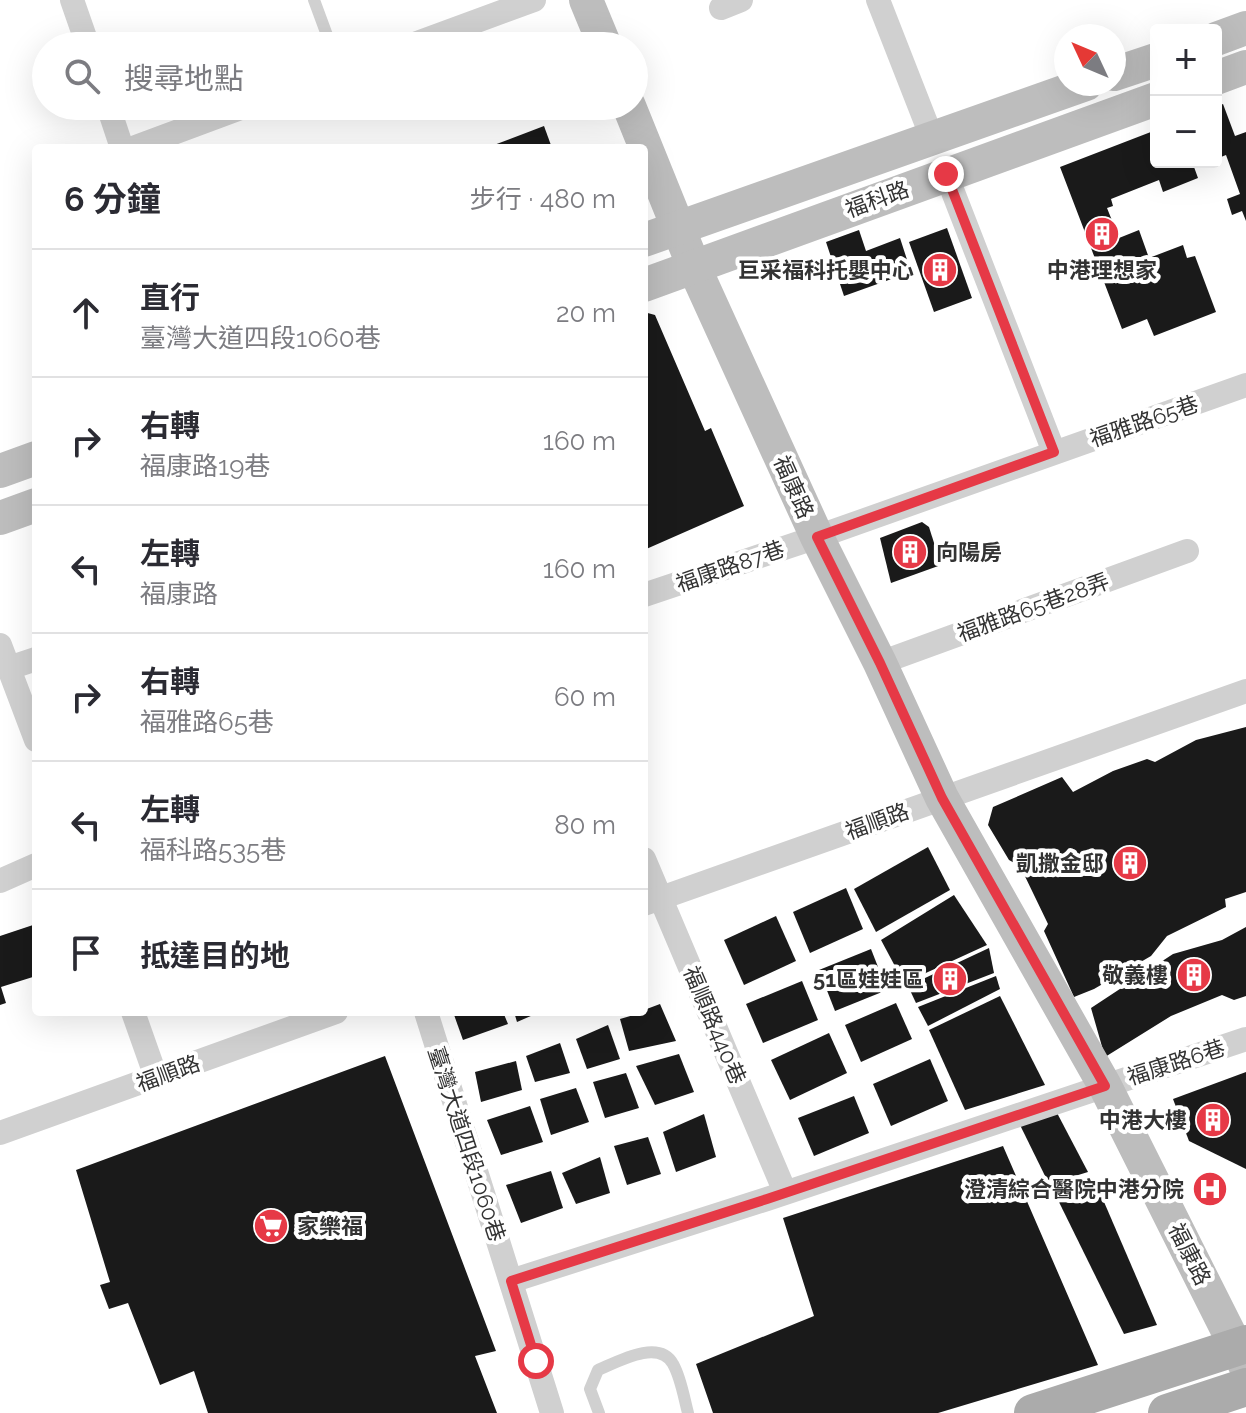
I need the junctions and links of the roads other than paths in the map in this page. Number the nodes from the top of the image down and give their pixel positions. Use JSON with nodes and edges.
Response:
{"nodes":[{"id":1,"x":72,"y":0,"type":"edge"},
{"id":2,"x":314,"y":0,"type":"edge"},
{"id":3,"x":534,"y":0,"type":"edge"},
{"id":4,"x":586,"y":0,"type":"edge"},
{"id":5,"x":878,"y":0,"type":"edge"},
{"id":6,"x":1246,"y":28,"type":"edge"},
{"id":7,"x":83,"y":32,"type":"edge"},
{"id":8,"x":326,"y":32,"type":"edge"},
{"id":9,"x":447,"y":32,"type":"edge"},
{"id":10,"x":599,"y":32,"type":"edge"},
{"id":11,"x":1222,"y":37,"type":"edge"},
{"id":12,"x":1150,"y":62,"type":"edge"},
{"id":13,"x":1246,"y":67,"type":"edge"},
{"id":14,"x":1126,"y":70,"type":"edge"},
{"id":15,"x":1222,"y":76,"type":"edge"},
{"id":16,"x":1054,"y":95,"type":"edge"},
{"id":17,"x":1150,"y":101,"type":"edge"},
{"id":18,"x":113,"y":120,"type":"edge"},
{"id":19,"x":208,"y":120,"type":"edge"},
{"id":20,"x":635,"y":120,"type":"edge"},
{"id":21,"x":932,"y":138,"type":"junction"},
{"id":22,"x":121,"y":144,"type":"edge"},
{"id":23,"x":144,"y":144,"type":"edge"},
{"id":24,"x":644,"y":144,"type":"edge"},
{"id":25,"x":648,"y":153,"type":"edge"},
{"id":26,"x":946,"y":174,"type":"junction"},
{"id":27,"x":678,"y":227,"type":"junction"},
{"id":28,"x":648,"y":238,"type":"edge"},
{"id":29,"x":694,"y":267,"type":"junction"},
{"id":30,"x":648,"y":284,"type":"edge"},
{"id":31,"x":1246,"y":385,"type":"edge"},
{"id":32,"x":1054,"y":452,"type":"junction"},
{"id":33,"x":32,"y":459,"type":"edge"},
{"id":34,"x":0,"y":471,"type":"edge"},
{"id":35,"x":32,"y":506,"type":"edge"},
{"id":36,"x":0,"y":518,"type":"edge"},
{"id":37,"x":817,"y":537,"type":"junction"},
{"id":38,"x":1187,"y":551,"type":"dead end"},
{"id":39,"x":648,"y":594,"type":"edge"},
{"id":40,"x":0,"y":645,"type":"edge"},
{"id":41,"x":32,"y":660,"type":"edge"},
{"id":42,"x":880,"y":663,"type":"junction"},
{"id":43,"x":9,"y":668,"type":"junction"},
{"id":44,"x":1246,"y":691,"type":"edge"},
{"id":45,"x":32,"y":729,"type":"edge"},
{"id":46,"x":942,"y":798,"type":"junction"},
{"id":47,"x":32,"y":867,"type":"edge"},
{"id":48,"x":648,"y":878,"type":"edge"},
{"id":49,"x":0,"y":881,"type":"edge"},
{"id":50,"x":653,"y":901,"type":"edge"},
{"id":51,"x":134,"y":1016,"type":"edge"},
{"id":52,"x":325,"y":1016,"type":"edge"},
{"id":53,"x":427,"y":1016,"type":"edge"},
{"id":54,"x":1246,"y":1039,"type":"edge"},
{"id":55,"x":156,"y":1077,"type":"junction"},
{"id":56,"x":1105,"y":1086,"type":"junction"},
{"id":57,"x":0,"y":1133,"type":"edge"},
{"id":58,"x":785,"y":1192,"type":"junction"},
{"id":59,"x":511,"y":1281,"type":"junction"},
{"id":60,"x":1243,"y":1353,"type":"edge"},
{"id":61,"x":1246,"y":1387,"type":"edge"},
{"id":62,"x":552,"y":1413,"type":"edge"},
{"id":63,"x":599,"y":1413,"type":"edge"},
{"id":64,"x":688,"y":1413,"type":"edge"},
{"id":65,"x":1033,"y":1413,"type":"edge"},
{"id":66,"x":1167,"y":1413,"type":"edge"}],
"edges":[{"from":1,"to":7,"type":"street"},
{"from":2,"to":8,"type":"lane"},
{"from":3,"to":9,"type":"street"},
{"from":4,"to":10,"type":"street"},
{"from":5,"to":21,"type":"street"},
{"from":6,"to":11,"type":"street"},
{"from":12,"to":14,"type":"street"},
{"from":13,"to":15,"type":"street"},
{"from":16,"to":21,"type":"street","name":"福科路"},
{"from":17,"to":26,"type":"street","name":"福科路"},
{"from":18,"to":22,"type":"street"},
{"from":19,"to":23,"type":"street"},
{"from":20,"to":24,"type":"street","name":"福康路"},
{"from":21,"to":27,"type":"street","name":"福科路"},
{"from":25,"to":27,"type":"street","name":"福康路"},
{"from":26,"to":29,"type":"street","name":"福科路"},
{"from":26,"to":32,"type":"street"},
{"from":27,"to":28,"type":"street","name":"福科路"},
{"from":27,"to":29,"type":"street","name":"福康路"},
{"from":29,"to":30,"type":"street","name":"福科路"},
{"from":29,"to":37,"type":"street","name":"福康路"},
{"from":31,"to":32,"type":"street","name":"福雅路65巷"},
{"from":32,"to":37,"type":"street","name":"福雅路65巷"},
{"from":33,"to":34,"type":"street"},
{"from":35,"to":36,"type":"street"},
{"from":37,"to":39,"type":"street","name":"福康路87巷"},
{"from":37,"to":42,"type":"street","name":"福康路"},
{"from":38,"to":42,"type":"street","name":"福雅路65巷28弄"},
{"from":40,"to":43,"type":"street"},
{"from":41,"to":43,"type":"street"},
{"from":42,"to":46,"type":"street","name":"福康路"},
{"from":43,"to":45,"type":"street"},
{"from":44,"to":46,"type":"street","name":"福順路"},
{"from":46,"to":50,"type":"street","name":"福順路"},
{"from":46,"to":56,"type":"street","name":"福康路"},
{"from":47,"to":49,"type":"street"},
{"from":48,"to":50,"type":"street","name":"福順路440巷"},
{"from":50,"to":58,"type":"street","name":"福順路440巷"},
{"from":51,"to":55,"type":"street"},
{"from":52,"to":55,"type":"street","name":"福順路"},
{"from":53,"to":59,"type":"street","name":"臺灣大道四段1060巷"},
{"from":54,"to":56,"type":"street","name":"福康路6巷"},
{"from":55,"to":57,"type":"street","name":"福順路"},
{"from":56,"to":58,"type":"street","name":"福康路6巷"},
{"from":56,"to":60,"type":"street","name":"福康路"},
{"from":58,"to":59,"type":"street","name":"福康路6巷"},
{"from":59,"to":62,"type":"street","name":"臺灣大道四段1060巷"},
{"from":60,"to":65,"type":"main road"},
{"from":61,"to":66,"type":"main road"},
{"from":63,"to":64,"type":"lane"}]}
